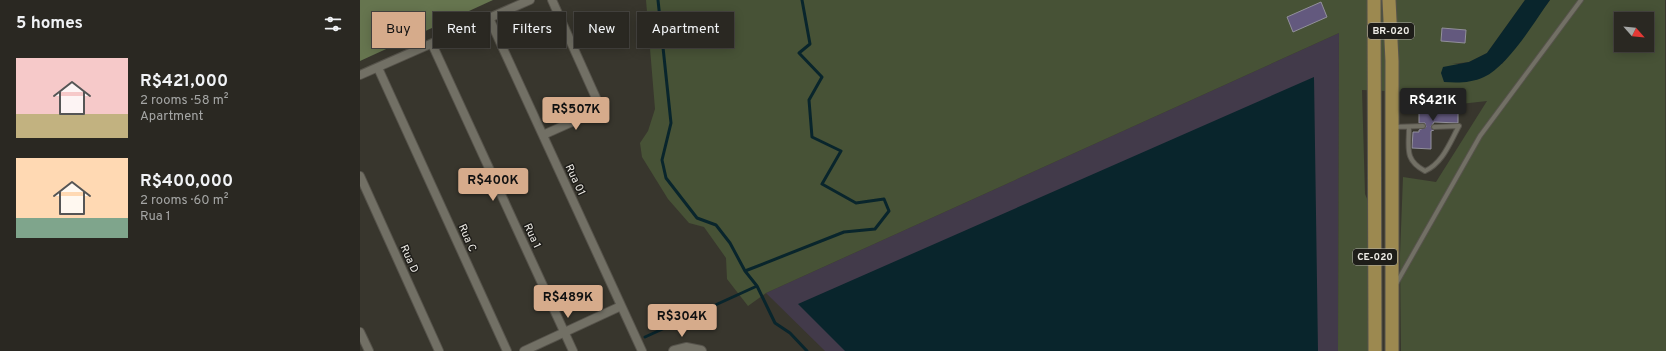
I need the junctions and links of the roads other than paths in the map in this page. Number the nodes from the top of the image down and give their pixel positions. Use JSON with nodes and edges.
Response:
{"nodes":[{"id":1,"x":530,"y":0,"type":"edge"},
{"id":2,"x":552,"y":0,"type":"edge"},
{"id":3,"x":1366,"y":0,"type":"edge"},
{"id":4,"x":1374,"y":0,"type":"edge"},
{"id":5,"x":1390,"y":0,"type":"edge"},
{"id":6,"x":1399,"y":0,"type":"edge"},
{"id":7,"x":1581,"y":0,"type":"edge"},
{"id":8,"x":490,"y":18,"type":"edge"},
{"id":9,"x":490,"y":20,"type":"edge"},
{"id":10,"x":432,"y":44,"type":"joint"},
{"id":11,"x":1374,"y":44,"type":"junction"},
{"id":12,"x":1392,"y":62,"type":"junction"},
{"id":13,"x":378,"y":68,"type":"junction"},
{"id":14,"x":360,"y":76,"type":"edge"},
{"id":15,"x":1423,"y":126,"type":"dead end"},
{"id":16,"x":1392,"y":127,"type":"junction"},
{"id":17,"x":1410,"y":127,"type":"junction"},
{"id":18,"x":1434,"y":127,"type":"dead end"},
{"id":19,"x":543,"y":135,"type":"junction"},
{"id":20,"x":360,"y":176,"type":"edge"},
{"id":21,"x":1393,"y":289,"type":"junction"},
{"id":22,"x":621,"y":306,"type":"junction"},
{"id":23,"x":360,"y":332,"type":"edge"},
{"id":24,"x":565,"y":332,"type":"junction"},
{"id":25,"x":696,"y":350,"type":"edge"},
{"id":26,"x":369,"y":351,"type":"edge"},
{"id":27,"x":439,"y":351,"type":"edge"},
{"id":28,"x":507,"y":351,"type":"edge"},
{"id":29,"x":524,"y":351,"type":"edge"},
{"id":30,"x":573,"y":351,"type":"edge"},
{"id":31,"x":642,"y":351,"type":"edge"},
{"id":32,"x":674,"y":351,"type":"edge"},
{"id":33,"x":1375,"y":351,"type":"edge"},
{"id":34,"x":1392,"y":351,"type":"edge"}],
"edges":[{"from":1,"to":8,"type":"street"},
{"from":2,"to":19,"type":"street"},
{"from":3,"to":11,"type":"highway"},
{"from":4,"to":11,"type":"highway","number":"BR-020"},
{"from":5,"to":12,"type":"highway","number":"BR-020"},
{"from":6,"to":12,"type":"highway"},
{"from":7,"to":21,"type":"lane"},
{"from":9,"to":19,"type":"street","name":"Rua 01"},
{"from":10,"to":13,"type":"street"},
{"from":10,"to":24,"type":"street","name":"Rua 1"},
{"from":11,"to":33,"type":"highway","number":"CE-020"},
{"from":12,"to":16,"type":"highway","number":"CE-020"},
{"from":13,"to":14,"type":"street"},
{"from":13,"to":28,"type":"street","name":"Rua C"},
{"from":15,"to":17,"type":"lane"},
{"from":16,"to":17,"type":"lane"},
{"from":16,"to":21,"type":"highway","number":"CE-020"},
{"from":17,"to":18,"type":"lane"},
{"from":19,"to":22,"type":"street","name":"Rua 01"},
{"from":20,"to":27,"type":"street","name":"Rua D"},
{"from":21,"to":34,"type":"highway","number":"CE-020"},
{"from":22,"to":24,"type":"street"},
{"from":22,"to":31,"type":"street","name":"Rua 01"},
{"from":23,"to":26,"type":"street"},
{"from":24,"to":29,"type":"street"},
{"from":24,"to":30,"type":"street","name":"Rua 1"},
{"from":25,"to":32,"type":"street"}]}
